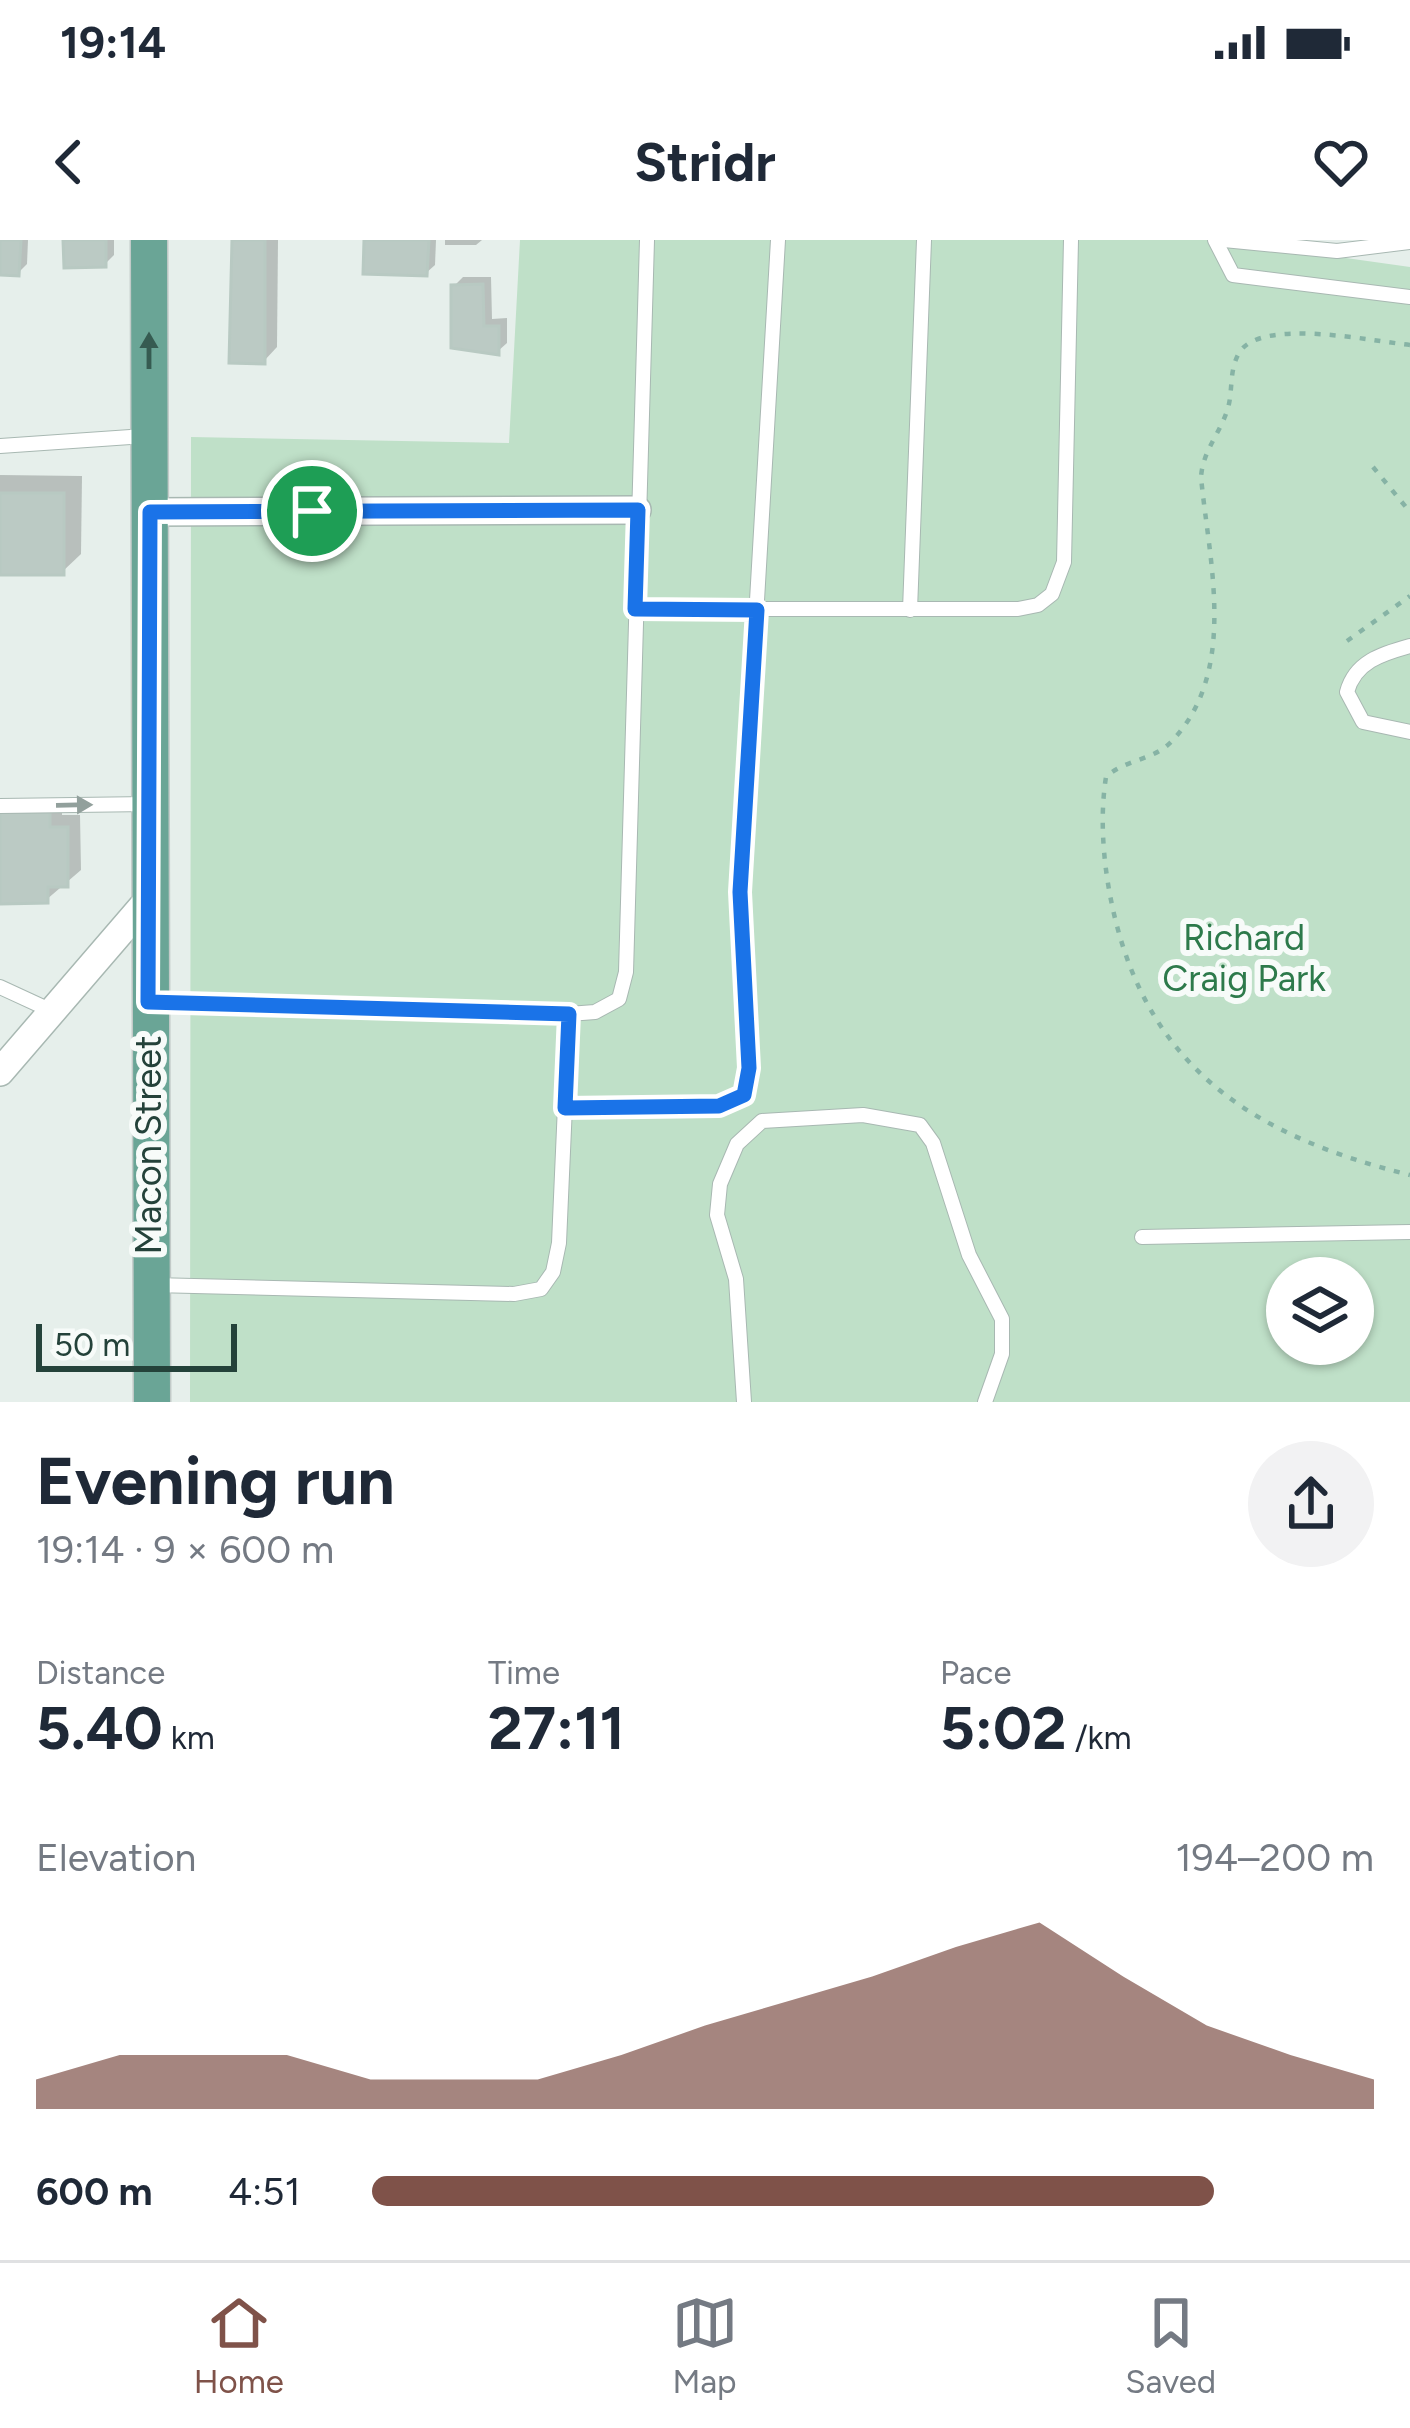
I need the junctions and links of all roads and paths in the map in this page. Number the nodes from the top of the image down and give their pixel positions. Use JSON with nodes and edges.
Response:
{"nodes":[{"id":1,"x":149,"y":240,"type":"edge"},
{"id":2,"x":647,"y":240,"type":"edge"},
{"id":3,"x":778,"y":240,"type":"edge"},
{"id":4,"x":924,"y":240,"type":"edge"},
{"id":5,"x":1070,"y":240,"type":"edge"},
{"id":6,"x":1219,"y":240,"type":"edge"},
{"id":7,"x":1410,"y":242,"type":"edge"},
{"id":8,"x":1410,"y":297,"type":"edge"},
{"id":9,"x":1410,"y":345,"type":"edge"},
{"id":10,"x":149,"y":436,"type":"junction"},
{"id":11,"x":0,"y":446,"type":"edge"},
{"id":12,"x":1373,"y":467,"type":"dead end"},
{"id":13,"x":638,"y":510,"type":"junction"},
{"id":14,"x":150,"y":512,"type":"junction"},
{"id":15,"x":1410,"y":512,"type":"edge"},
{"id":16,"x":1410,"y":596,"type":"edge"},
{"id":17,"x":635,"y":609,"type":"junction"},
{"id":18,"x":757,"y":610,"type":"junction"},
{"id":19,"x":910,"y":610,"type":"junction"},
{"id":20,"x":1347,"y":641,"type":"dead end"},
{"id":21,"x":1410,"y":646,"type":"edge"},
{"id":22,"x":1410,"y":732,"type":"edge"},
{"id":23,"x":149,"y":804,"type":"junction"},
{"id":24,"x":0,"y":806,"type":"edge"},
{"id":25,"x":148,"y":900,"type":"junction"},
{"id":26,"x":0,"y":987,"type":"edge"},
{"id":27,"x":148,"y":1002,"type":"junction"},
{"id":28,"x":52,"y":1012,"type":"junction"},
{"id":29,"x":569,"y":1014,"type":"junction"},
{"id":30,"x":0,"y":1072,"type":"edge"},
{"id":31,"x":744,"y":1095,"type":"junction"},
{"id":32,"x":565,"y":1108,"type":"junction"},
{"id":33,"x":762,"y":1121,"type":"junction"},
{"id":34,"x":1410,"y":1175,"type":"edge"},
{"id":35,"x":1410,"y":1232,"type":"edge"},
{"id":36,"x":1142,"y":1237,"type":"dead end"},
{"id":37,"x":148,"y":1285,"type":"junction"},
{"id":38,"x":150,"y":1349,"type":"junction"},
{"id":39,"x":139,"y":1402,"type":"edge"},
{"id":40,"x":152,"y":1402,"type":"edge"},
{"id":41,"x":744,"y":1402,"type":"edge"},
{"id":42,"x":985,"y":1402,"type":"edge"}],
"edges":[{"from":10,"to":1,"type":"main road","name":"Macon Street","one_way":true},
{"from":2,"to":13,"type":"lane"},
{"from":3,"to":18,"type":"lane"},
{"from":4,"to":19,"type":"lane"},
{"from":5,"to":19,"type":"lane"},
{"from":6,"to":7,"type":"lane"},
{"from":6,"to":8,"type":"lane"},
{"from":9,"to":34,"type":"path"},
{"from":10,"to":11,"type":"lane"},
{"from":10,"to":14,"type":"main road","name":"Macon Street"},
{"from":12,"to":15,"type":"path"},
{"from":13,"to":14,"type":"street"},
{"from":13,"to":17,"type":"lane"},
{"from":14,"to":23,"type":"main road","name":"Macon Street"},
{"from":16,"to":20,"type":"path"},
{"from":17,"to":18,"type":"lane"},
{"from":17,"to":29,"type":"lane"},
{"from":18,"to":19,"type":"lane"},
{"from":18,"to":31,"type":"lane"},
{"from":21,"to":22,"type":"lane"},
{"from":24,"to":23,"type":"lane","one_way":true},
{"from":23,"to":25,"type":"main road","name":"Macon Street"},
{"from":25,"to":27,"type":"main road","name":"Macon Street"},
{"from":25,"to":28,"type":"street"},
{"from":26,"to":28,"type":"lane"},
{"from":27,"to":29,"type":"lane"},
{"from":27,"to":37,"type":"main road","name":"Macon Street"},
{"from":28,"to":30,"type":"street"},
{"from":29,"to":32,"type":"lane"},
{"from":31,"to":32,"type":"lane"},
{"from":31,"to":33,"type":"lane"},
{"from":32,"to":37,"type":"lane"},
{"from":33,"to":41,"type":"lane"},
{"from":33,"to":42,"type":"lane"},
{"from":35,"to":36,"type":"lane"},
{"from":37,"to":38,"type":"main road","name":"Macon Street"},
{"from":38,"to":39,"type":"main road"},
{"from":38,"to":40,"type":"main road","name":"Macon Street"}]}
